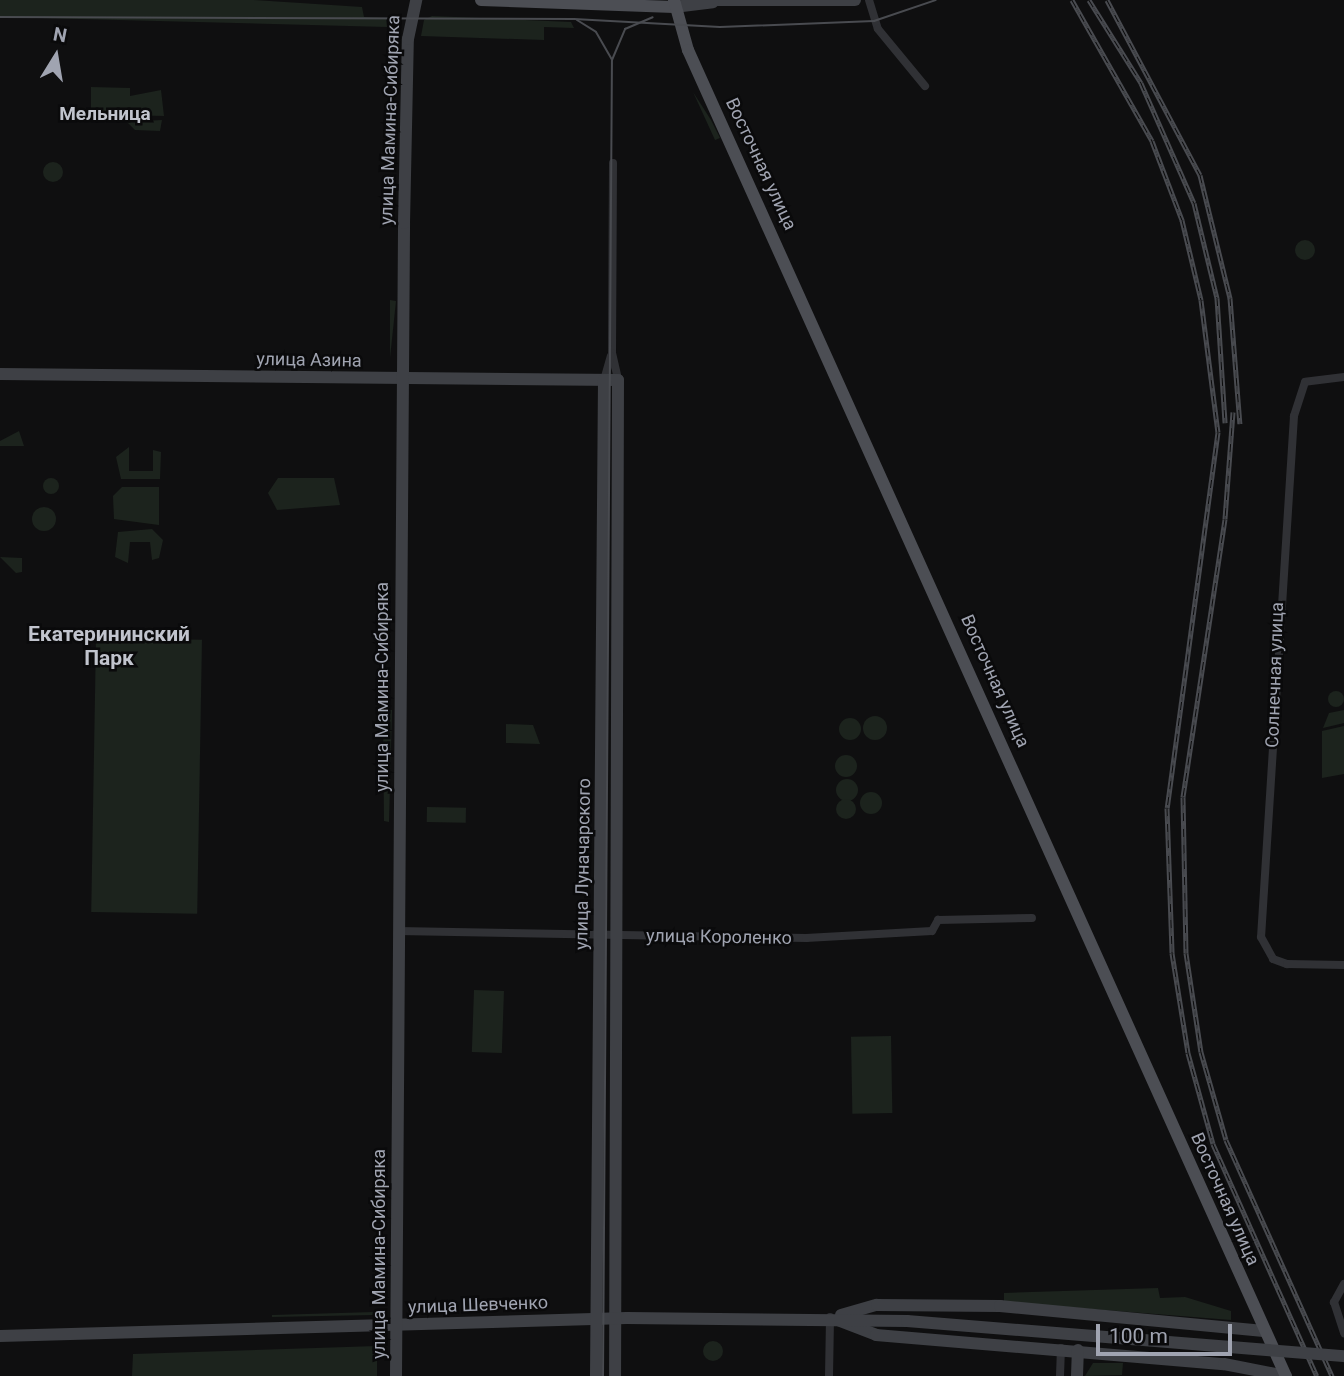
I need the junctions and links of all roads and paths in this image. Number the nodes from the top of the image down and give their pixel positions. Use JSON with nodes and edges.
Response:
{"nodes":[{"id":1,"x":416,"y":0,"type":"edge"},
{"id":2,"x":481,"y":0,"type":"edge"},
{"id":3,"x":855,"y":0,"type":"edge"},
{"id":4,"x":869,"y":0,"type":"edge"},
{"id":5,"x":712,"y":1,"type":"edge"},
{"id":6,"x":674,"y":4,"type":"edge"},
{"id":7,"x":925,"y":86,"type":"dead end"},
{"id":8,"x":613,"y":163,"type":"dead end"},
{"id":9,"x":612,"y":353,"type":"junction"},
{"id":10,"x":0,"y":374,"type":"edge"},
{"id":11,"x":1344,"y":377,"type":"edge"},
{"id":12,"x":406,"y":378,"type":"junction"},
{"id":13,"x":604,"y":380,"type":"junction"},
{"id":14,"x":618,"y":380,"type":"junction"},
{"id":15,"x":1032,"y":918,"type":"dead end"},
{"id":16,"x":398,"y":930,"type":"junction"},
{"id":17,"x":598,"y":935,"type":"junction"},
{"id":18,"x":617,"y":935,"type":"junction"},
{"id":19,"x":1344,"y":965,"type":"edge"},
{"id":20,"x":1344,"y":1284,"type":"edge"},
{"id":21,"x":830,"y":1317,"type":"junction"},
{"id":22,"x":615,"y":1319,"type":"junction"},
{"id":23,"x":595,"y":1320,"type":"junction"},
{"id":24,"x":396,"y":1325,"type":"junction"},
{"id":25,"x":1222,"y":1327,"type":"junction"},
{"id":26,"x":1264,"y":1331,"type":"junction"},
{"id":27,"x":1344,"y":1333,"type":"edge"},
{"id":28,"x":0,"y":1336,"type":"edge"},
{"id":29,"x":1061,"y":1348,"type":"junction"},
{"id":30,"x":1078,"y":1350,"type":"junction"},
{"id":31,"x":1344,"y":1356,"type":"edge"},
{"id":32,"x":1224,"y":1364,"type":"junction"},
{"id":33,"x":396,"y":1376,"type":"edge"},
{"id":34,"x":596,"y":1376,"type":"edge"},
{"id":35,"x":615,"y":1376,"type":"edge"},
{"id":36,"x":829,"y":1376,"type":"edge"},
{"id":37,"x":1060,"y":1376,"type":"edge"},
{"id":38,"x":1077,"y":1376,"type":"edge"},
{"id":39,"x":1286,"y":1376,"type":"edge"}],
"edges":[{"from":1,"to":12,"type":"main road","name":"улица Мамина-Сибиряка"},
{"from":2,"to":6,"type":"main road"},
{"from":3,"to":5,"type":"main road"},
{"from":4,"to":7,"type":"street"},
{"from":5,"to":6,"type":"main road"},
{"from":6,"to":26,"type":"main road","name":"Восточная улица"},
{"from":8,"to":9,"type":"street","name":"улица Луначарского"},
{"from":9,"to":13,"type":"street","name":"улица Луначарского"},
{"from":9,"to":14,"type":"street","name":"улица Луначарского"},
{"from":10,"to":12,"type":"main road","name":"улица Азина"},
{"from":11,"to":19,"type":"street","name":"Солнечная улица"},
{"from":12,"to":13,"type":"main road","name":"улица Азина"},
{"from":12,"to":16,"type":"main road","name":"улица Мамина-Сибиряка"},
{"from":13,"to":14,"type":"main road","name":"улица Азина"},
{"from":13,"to":17,"type":"main road","name":"улица Луначарского"},
{"from":14,"to":18,"type":"main road","name":"улица Луначарского"},
{"from":15,"to":18,"type":"street","name":"улица Короленко"},
{"from":16,"to":17,"type":"street","name":"улица Короленко"},
{"from":16,"to":24,"type":"main road","name":"улица Мамина-Сибиряка"},
{"from":17,"to":18,"type":"street","name":"улица Короленко"},
{"from":17,"to":23,"type":"main road","name":"улица Луначарского"},
{"from":18,"to":22,"type":"main road","name":"улица Луначарского"},
{"from":20,"to":27,"type":"street"},
{"from":21,"to":22,"type":"main road","name":"улица Шевченко"},
{"from":21,"to":25,"type":"main road","name":"улица Шевченко"},
{"from":21,"to":29,"type":"main road","name":"улица Шевченко"},
{"from":21,"to":31,"type":"main road","name":"улица Шевченко","bridge":true},
{"from":21,"to":36,"type":"street"},
{"from":22,"to":23,"type":"main road","name":"улица Шевченко"},
{"from":22,"to":35,"type":"main road","name":"улица Луначарского"},
{"from":23,"to":24,"type":"main road","name":"улица Шевченко"},
{"from":23,"to":34,"type":"main road","name":"улица Луначарского"},
{"from":24,"to":28,"type":"main road","name":"улица Шевченко"},
{"from":24,"to":33,"type":"main road","name":"улица Мамина-Сибиряка"},
{"from":25,"to":26,"type":"main road","name":"улица Шевченко"},
{"from":25,"to":32,"type":"main road"},
{"from":26,"to":39,"type":"main road","name":"Восточная улица"},
{"from":29,"to":30,"type":"main road","name":"улица Шевченко"},
{"from":29,"to":37,"type":"street"},
{"from":30,"to":32,"type":"main road","name":"улица Шевченко"},
{"from":30,"to":38,"type":"main road"},
{"from":32,"to":39,"type":"main road","name":"улица Шевченко"}]}
